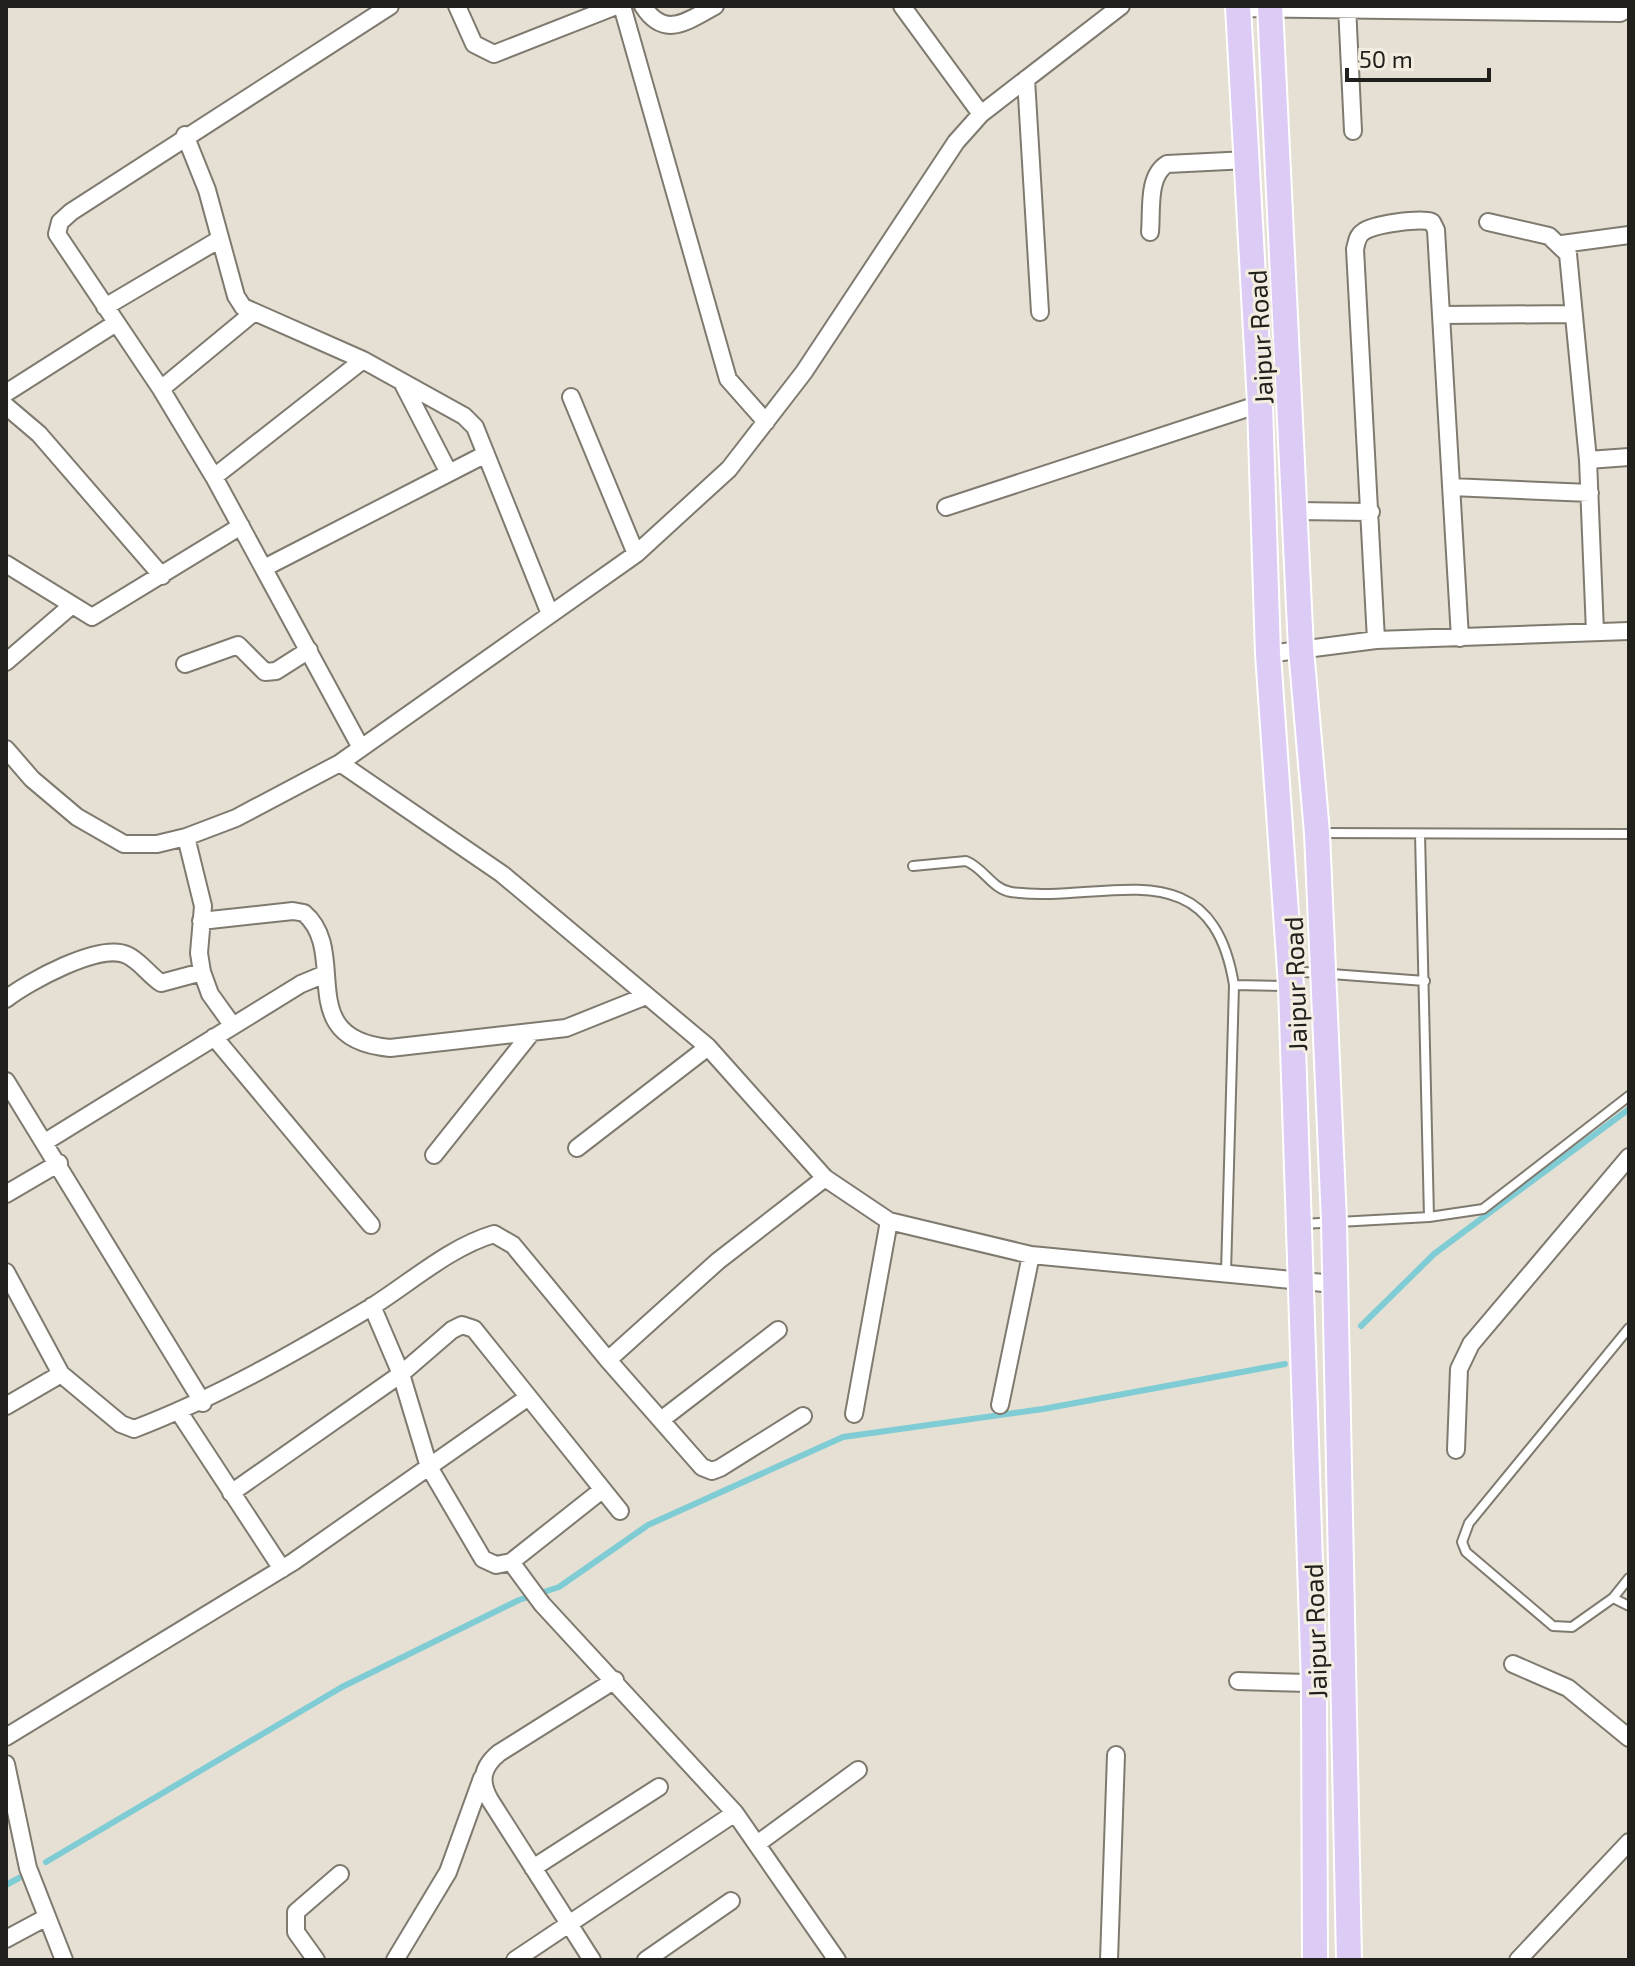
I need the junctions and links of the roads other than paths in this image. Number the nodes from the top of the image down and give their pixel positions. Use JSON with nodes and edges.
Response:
{"nodes":[{"id":1,"x":390,"y":6,"type":"edge"},
{"id":2,"x":457,"y":6,"type":"edge"},
{"id":3,"x":616,"y":6,"type":"edge"},
{"id":4,"x":622,"y":6,"type":"edge"},
{"id":5,"x":643,"y":6,"type":"edge"},
{"id":6,"x":715,"y":6,"type":"edge"},
{"id":7,"x":902,"y":6,"type":"edge"},
{"id":8,"x":1121,"y":6,"type":"edge"},
{"id":9,"x":1238,"y":7,"type":"edge"},
{"id":10,"x":1270,"y":7,"type":"edge"},
{"id":11,"x":1347,"y":7,"type":"edge"},
{"id":12,"x":1629,"y":8,"type":"edge"},
{"id":13,"x":1026,"y":79,"type":"junction"},
{"id":14,"x":981,"y":114,"type":"junction"},
{"id":15,"x":1353,"y":131,"type":"dead end"},
{"id":16,"x":185,"y":135,"type":"junction"},
{"id":17,"x":1248,"y":160,"type":"junction"},
{"id":18,"x":1488,"y":222,"type":"dead end"},
{"id":19,"x":1150,"y":232,"type":"dead end"},
{"id":20,"x":1629,"y":235,"type":"edge"},
{"id":21,"x":220,"y":239,"type":"junction"},
{"id":22,"x":1562,"y":244,"type":"junction"},
{"id":23,"x":105,"y":307,"type":"junction"},
{"id":24,"x":1040,"y":312,"type":"dead end"},
{"id":25,"x":253,"y":313,"type":"junction"},
{"id":26,"x":1574,"y":314,"type":"junction"},
{"id":27,"x":1441,"y":315,"type":"junction"},
{"id":28,"x":116,"y":323,"type":"junction"},
{"id":29,"x":363,"y":360,"type":"junction"},
{"id":30,"x":401,"y":381,"type":"junction"},
{"id":31,"x":161,"y":389,"type":"junction"},
{"id":32,"x":6,"y":393,"type":"edge"},
{"id":33,"x":571,"y":397,"type":"dead end"},
{"id":34,"x":1260,"y":404,"type":"junction"},
{"id":35,"x":6,"y":406,"type":"edge"},
{"id":36,"x":766,"y":422,"type":"junction"},
{"id":37,"x":486,"y":454,"type":"junction"},
{"id":38,"x":1629,"y":457,"type":"edge"},
{"id":39,"x":1588,"y":460,"type":"junction"},
{"id":40,"x":449,"y":473,"type":"junction"},
{"id":41,"x":214,"y":477,"type":"junction"},
{"id":42,"x":1451,"y":487,"type":"junction"},
{"id":43,"x":1590,"y":493,"type":"junction"},
{"id":44,"x":946,"y":507,"type":"dead end"},
{"id":45,"x":1295,"y":511,"type":"junction"},
{"id":46,"x":1371,"y":512,"type":"junction"},
{"id":47,"x":241,"y":526,"type":"junction"},
{"id":48,"x":636,"y":554,"type":"junction"},
{"id":49,"x":6,"y":564,"type":"edge"},
{"id":50,"x":264,"y":568,"type":"junction"},
{"id":51,"x":162,"y":576,"type":"junction"},
{"id":52,"x":71,"y":606,"type":"junction"},
{"id":53,"x":550,"y":614,"type":"junction"},
{"id":54,"x":1629,"y":631,"type":"edge"},
{"id":55,"x":1595,"y":632,"type":"junction"},
{"id":56,"x":1460,"y":638,"type":"junction"},
{"id":57,"x":1376,"y":640,"type":"junction"},
{"id":58,"x":1301,"y":649,"type":"junction"},
{"id":59,"x":309,"y":650,"type":"junction"},
{"id":60,"x":1268,"y":654,"type":"junction"},
{"id":61,"x":6,"y":662,"type":"edge"},
{"id":62,"x":185,"y":664,"type":"dead end"},
{"id":63,"x":360,"y":746,"type":"junction"},
{"id":64,"x":6,"y":749,"type":"edge"},
{"id":65,"x":340,"y":763,"type":"junction"},
{"id":66,"x":1317,"y":833,"type":"junction"},
{"id":67,"x":1420,"y":834,"type":"junction"},
{"id":68,"x":1629,"y":834,"type":"edge"},
{"id":69,"x":186,"y":837,"type":"junction"},
{"id":70,"x":913,"y":866,"type":"dead end"},
{"id":71,"x":201,"y":921,"type":"junction"},
{"id":72,"x":202,"y":972,"type":"junction"},
{"id":73,"x":325,"y":974,"type":"junction"},
{"id":74,"x":1323,"y":974,"type":"junction"},
{"id":75,"x":1291,"y":979,"type":"junction"},
{"id":76,"x":1425,"y":981,"type":"junction"},
{"id":77,"x":1234,"y":985,"type":"junction"},
{"id":78,"x":646,"y":996,"type":"junction"},
{"id":79,"x":6,"y":999,"type":"edge"},
{"id":80,"x":233,"y":1026,"type":"junction"},
{"id":81,"x":532,"y":1032,"type":"junction"},
{"id":82,"x":214,"y":1037,"type":"junction"},
{"id":83,"x":695,"y":1056,"type":"junction"},
{"id":84,"x":6,"y":1081,"type":"edge"},
{"id":85,"x":1629,"y":1096,"type":"edge"},
{"id":86,"x":45,"y":1142,"type":"junction"},
{"id":87,"x":577,"y":1148,"type":"dead end"},
{"id":88,"x":434,"y":1155,"type":"dead end"},
{"id":89,"x":1629,"y":1157,"type":"edge"},
{"id":90,"x":59,"y":1163,"type":"junction"},
{"id":91,"x":825,"y":1178,"type":"junction"},
{"id":92,"x":6,"y":1194,"type":"edge"},
{"id":93,"x":1429,"y":1217,"type":"junction"},
{"id":94,"x":889,"y":1221,"type":"junction"},
{"id":95,"x":1334,"y":1221,"type":"junction"},
{"id":96,"x":1297,"y":1224,"type":"junction"},
{"id":97,"x":371,"y":1225,"type":"dead end"},
{"id":98,"x":1031,"y":1255,"type":"junction"},
{"id":99,"x":6,"y":1272,"type":"edge"},
{"id":100,"x":1226,"y":1273,"type":"junction"},
{"id":101,"x":1300,"y":1278,"type":"junction"},
{"id":102,"x":1334,"y":1284,"type":"junction"},
{"id":103,"x":372,"y":1306,"type":"junction"},
{"id":104,"x":1629,"y":1328,"type":"edge"},
{"id":105,"x":778,"y":1330,"type":"dead end"},
{"id":106,"x":608,"y":1360,"type":"junction"},
{"id":107,"x":61,"y":1374,"type":"junction"},
{"id":108,"x":401,"y":1374,"type":"junction"},
{"id":109,"x":527,"y":1398,"type":"junction"},
{"id":110,"x":203,"y":1403,"type":"junction"},
{"id":111,"x":1000,"y":1405,"type":"dead end"},
{"id":112,"x":6,"y":1406,"type":"edge"},
{"id":113,"x":179,"y":1412,"type":"junction"},
{"id":114,"x":854,"y":1414,"type":"dead end"},
{"id":115,"x":803,"y":1416,"type":"dead end"},
{"id":116,"x":661,"y":1420,"type":"junction"},
{"id":117,"x":1456,"y":1450,"type":"dead end"},
{"id":118,"x":429,"y":1467,"type":"junction"},
{"id":119,"x":602,"y":1490,"type":"junction"},
{"id":120,"x":231,"y":1493,"type":"junction"},
{"id":121,"x":620,"y":1511,"type":"dead end"},
{"id":122,"x":511,"y":1562,"type":"junction"},
{"id":123,"x":282,"y":1569,"type":"junction"},
{"id":124,"x":1629,"y":1578,"type":"edge"},
{"id":125,"x":1613,"y":1598,"type":"junction"},
{"id":126,"x":1629,"y":1606,"type":"edge"},
{"id":127,"x":1513,"y":1664,"type":"dead end"},
{"id":128,"x":615,"y":1680,"type":"junction"},
{"id":129,"x":1238,"y":1681,"type":"dead end"},
{"id":130,"x":1346,"y":1684,"type":"junction"},
{"id":131,"x":1314,"y":1685,"type":"junction"},
{"id":132,"x":6,"y":1737,"type":"edge"},
{"id":133,"x":1629,"y":1738,"type":"edge"},
{"id":134,"x":1116,"y":1755,"type":"dead end"},
{"id":135,"x":6,"y":1764,"type":"edge"},
{"id":136,"x":858,"y":1770,"type":"dead end"},
{"id":137,"x":483,"y":1775,"type":"junction"},
{"id":138,"x":659,"y":1787,"type":"dead end"},
{"id":139,"x":735,"y":1813,"type":"junction"},
{"id":140,"x":1629,"y":1842,"type":"edge"},
{"id":141,"x":757,"y":1844,"type":"junction"},
{"id":142,"x":533,"y":1868,"type":"junction"},
{"id":143,"x":340,"y":1874,"type":"dead end"},
{"id":144,"x":731,"y":1901,"type":"dead end"},
{"id":145,"x":47,"y":1917,"type":"junction"},
{"id":146,"x":568,"y":1925,"type":"junction"},
{"id":147,"x":6,"y":1939,"type":"edge"},
{"id":148,"x":64,"y":1960,"type":"edge"},
{"id":149,"x":316,"y":1960,"type":"edge"},
{"id":150,"x":395,"y":1960,"type":"edge"},
{"id":151,"x":515,"y":1960,"type":"edge"},
{"id":152,"x":592,"y":1960,"type":"edge"},
{"id":153,"x":646,"y":1960,"type":"edge"},
{"id":154,"x":837,"y":1960,"type":"edge"},
{"id":155,"x":1109,"y":1960,"type":"edge"},
{"id":156,"x":1315,"y":1960,"type":"edge"},
{"id":157,"x":1349,"y":1960,"type":"edge"},
{"id":158,"x":1518,"y":1960,"type":"edge"}],
"edges":[{"from":1,"to":16,"type":"street"},
{"from":2,"to":3,"type":"street"},
{"from":4,"to":36,"type":"street"},
{"from":5,"to":6,"type":"street"},
{"from":7,"to":14,"type":"street"},
{"from":8,"to":13,"type":"street"},
{"from":9,"to":10,"type":"street"},
{"from":9,"to":17,"type":"main road","name":"Jaipur Road"},
{"from":10,"to":11,"type":"street"},
{"from":10,"to":45,"type":"main road","name":"Jaipur Road"},
{"from":11,"to":12,"type":"street"},
{"from":11,"to":15,"type":"street"},
{"from":13,"to":14,"type":"street"},
{"from":13,"to":24,"type":"street"},
{"from":14,"to":36,"type":"street"},
{"from":16,"to":21,"type":"street"},
{"from":16,"to":23,"type":"street"},
{"from":17,"to":19,"type":"street"},
{"from":17,"to":34,"type":"main road","name":"Jaipur Road"},
{"from":18,"to":22,"type":"street"},
{"from":20,"to":22,"type":"street"},
{"from":21,"to":23,"type":"street"},
{"from":21,"to":25,"type":"street"},
{"from":22,"to":26,"type":"street"},
{"from":23,"to":28,"type":"street"},
{"from":25,"to":29,"type":"street"},
{"from":25,"to":31,"type":"street"},
{"from":26,"to":27,"type":"street"},
{"from":26,"to":39,"type":"street"},
{"from":27,"to":42,"type":"street"},
{"from":27,"to":46,"type":"street"},
{"from":28,"to":31,"type":"street"},
{"from":28,"to":32,"type":"street"},
{"from":29,"to":30,"type":"street"},
{"from":29,"to":41,"type":"street"},
{"from":30,"to":37,"type":"street"},
{"from":30,"to":40,"type":"street"},
{"from":31,"to":41,"type":"street"},
{"from":33,"to":48,"type":"street"},
{"from":34,"to":44,"type":"street"},
{"from":34,"to":60,"type":"main road","name":"Jaipur Road"},
{"from":35,"to":51,"type":"street"},
{"from":36,"to":48,"type":"street"},
{"from":37,"to":40,"type":"street"},
{"from":37,"to":53,"type":"street"},
{"from":38,"to":39,"type":"street"},
{"from":39,"to":43,"type":"street"},
{"from":40,"to":50,"type":"street"},
{"from":41,"to":47,"type":"street"},
{"from":42,"to":43,"type":"street"},
{"from":42,"to":56,"type":"street"},
{"from":43,"to":55,"type":"street"},
{"from":45,"to":46,"type":"street"},
{"from":45,"to":58,"type":"main road","name":"Jaipur Road"},
{"from":46,"to":57,"type":"street"},
{"from":47,"to":50,"type":"street"},
{"from":47,"to":51,"type":"street"},
{"from":48,"to":53,"type":"street"},
{"from":49,"to":52,"type":"street"},
{"from":50,"to":59,"type":"street"},
{"from":51,"to":52,"type":"street"},
{"from":52,"to":61,"type":"street"},
{"from":53,"to":63,"type":"street"},
{"from":54,"to":55,"type":"street"},
{"from":55,"to":56,"type":"street"},
{"from":56,"to":57,"type":"street"},
{"from":57,"to":58,"type":"street"},
{"from":58,"to":60,"type":"street"},
{"from":58,"to":66,"type":"main road","name":"Jaipur Road"},
{"from":59,"to":62,"type":"street"},
{"from":59,"to":63,"type":"street"},
{"from":60,"to":75,"type":"main road","name":"Jaipur Road"},
{"from":63,"to":65,"type":"street"},
{"from":64,"to":69,"type":"street"},
{"from":65,"to":69,"type":"street"},
{"from":65,"to":78,"type":"street"},
{"from":66,"to":67,"type":"lane"},
{"from":66,"to":74,"type":"main road","name":"Jaipur Road"},
{"from":67,"to":68,"type":"lane"},
{"from":67,"to":76,"type":"lane"},
{"from":69,"to":71,"type":"street"},
{"from":70,"to":77,"type":"lane"},
{"from":71,"to":72,"type":"street"},
{"from":71,"to":73,"type":"street"},
{"from":72,"to":79,"type":"street"},
{"from":72,"to":80,"type":"street"},
{"from":73,"to":80,"type":"street"},
{"from":73,"to":81,"type":"street"},
{"from":74,"to":75,"type":"lane"},
{"from":74,"to":76,"type":"lane"},
{"from":74,"to":95,"type":"main road","name":"Jaipur Road"},
{"from":75,"to":77,"type":"lane"},
{"from":75,"to":96,"type":"main road","name":"Jaipur Road"},
{"from":76,"to":93,"type":"lane"},
{"from":77,"to":100,"type":"lane"},
{"from":78,"to":81,"type":"street"},
{"from":78,"to":83,"type":"street"},
{"from":80,"to":82,"type":"street"},
{"from":81,"to":88,"type":"street"},
{"from":82,"to":86,"type":"street"},
{"from":82,"to":97,"type":"street"},
{"from":83,"to":87,"type":"street"},
{"from":83,"to":91,"type":"street"},
{"from":84,"to":86,"type":"street"},
{"from":85,"to":93,"type":"lane"},
{"from":86,"to":90,"type":"street"},
{"from":89,"to":117,"type":"street"},
{"from":90,"to":92,"type":"street"},
{"from":90,"to":110,"type":"street"},
{"from":91,"to":94,"type":"street"},
{"from":91,"to":106,"type":"street"},
{"from":93,"to":95,"type":"lane"},
{"from":94,"to":98,"type":"street"},
{"from":94,"to":114,"type":"street"},
{"from":95,"to":96,"type":"lane"},
{"from":95,"to":102,"type":"main road","name":"Jaipur Road"},
{"from":96,"to":101,"type":"main road","name":"Jaipur Road"},
{"from":98,"to":100,"type":"street"},
{"from":98,"to":111,"type":"street"},
{"from":99,"to":107,"type":"street"},
{"from":100,"to":101,"type":"street"},
{"from":101,"to":102,"type":"street"},
{"from":101,"to":131,"type":"main road","name":"Jaipur Road"},
{"from":102,"to":130,"type":"main road","name":"Jaipur Road"},
{"from":103,"to":106,"type":"street"},
{"from":103,"to":108,"type":"street"},
{"from":103,"to":110,"type":"street"},
{"from":104,"to":125,"type":"lane"},
{"from":105,"to":116,"type":"street"},
{"from":106,"to":116,"type":"street"},
{"from":107,"to":112,"type":"street"},
{"from":107,"to":113,"type":"street"},
{"from":108,"to":109,"type":"street"},
{"from":108,"to":118,"type":"street"},
{"from":108,"to":120,"type":"street"},
{"from":109,"to":118,"type":"street"},
{"from":109,"to":119,"type":"street"},
{"from":110,"to":113,"type":"street"},
{"from":113,"to":120,"type":"street"},
{"from":115,"to":116,"type":"street"},
{"from":118,"to":122,"type":"street"},
{"from":118,"to":123,"type":"street"},
{"from":119,"to":121,"type":"street"},
{"from":119,"to":122,"type":"street"},
{"from":120,"to":123,"type":"street"},
{"from":122,"to":128,"type":"street"},
{"from":123,"to":132,"type":"street"},
{"from":124,"to":125,"type":"lane"},
{"from":125,"to":126,"type":"lane"},
{"from":127,"to":133,"type":"street"},
{"from":128,"to":137,"type":"street"},
{"from":128,"to":139,"type":"street"},
{"from":129,"to":131,"type":"street"},
{"from":130,"to":131,"type":"street"},
{"from":130,"to":157,"type":"main road","name":"Jaipur Road"},
{"from":131,"to":156,"type":"main road","name":"Jaipur Road"},
{"from":134,"to":155,"type":"street"},
{"from":135,"to":145,"type":"street"},
{"from":136,"to":141,"type":"street"},
{"from":137,"to":142,"type":"street"},
{"from":137,"to":150,"type":"street"},
{"from":138,"to":142,"type":"street"},
{"from":139,"to":141,"type":"street"},
{"from":139,"to":146,"type":"street"},
{"from":140,"to":158,"type":"street"},
{"from":141,"to":154,"type":"street"},
{"from":142,"to":146,"type":"street"},
{"from":143,"to":149,"type":"street"},
{"from":144,"to":153,"type":"street"},
{"from":145,"to":147,"type":"street"},
{"from":145,"to":148,"type":"street"},
{"from":146,"to":151,"type":"street"},
{"from":146,"to":152,"type":"street"}]}
